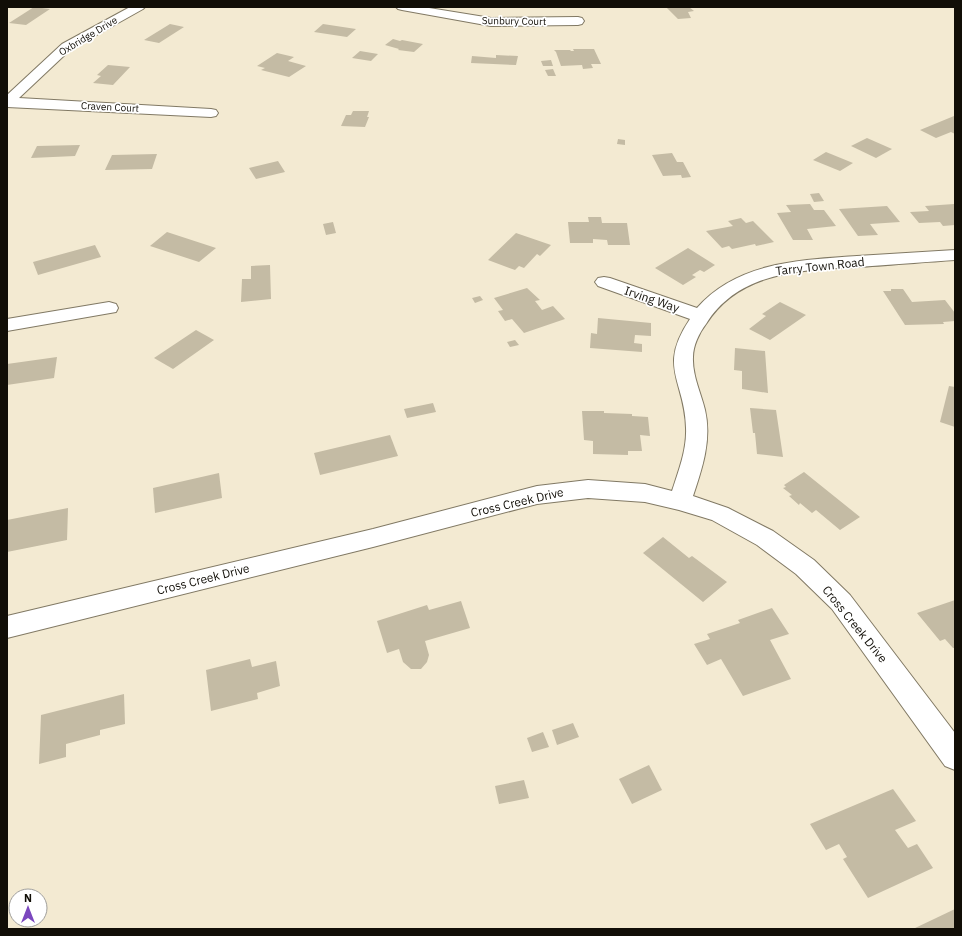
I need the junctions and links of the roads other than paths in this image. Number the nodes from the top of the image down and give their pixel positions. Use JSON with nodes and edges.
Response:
{"nodes":[{"id":1,"x":139,"y":7,"type":"edge"},
{"id":2,"x":402,"y":7,"type":"edge"},
{"id":3,"x":578,"y":20,"type":"dead end"},
{"id":4,"x":8,"y":102,"type":"edge"},
{"id":5,"x":211,"y":113,"type":"dead end"},
{"id":6,"x":955,"y":255,"type":"edge"},
{"id":7,"x":604,"y":282,"type":"dead end"},
{"id":8,"x":108,"y":308,"type":"dead end"},
{"id":9,"x":700,"y":316,"type":"junction"},
{"id":10,"x":7,"y":324,"type":"edge"},
{"id":11,"x":680,"y":501,"type":"junction"},
{"id":12,"x":7,"y":627,"type":"edge"},
{"id":13,"x":955,"y":756,"type":"edge"}],
"edges":[{"from":1,"to":4,"type":"street","name":"Oxbridge Drive"},
{"from":2,"to":3,"type":"street","name":"Sunbury Court"},
{"from":4,"to":5,"type":"street","name":"Craven Court"},
{"from":6,"to":9,"type":"street","name":"Tarry Town Road"},
{"from":7,"to":9,"type":"street","name":"Irving Way"},
{"from":8,"to":10,"type":"street"},
{"from":9,"to":11,"type":"street","name":"Tarry Town Road"},
{"from":11,"to":12,"type":"street","name":"Cross Creek Drive"},
{"from":11,"to":13,"type":"street","name":"Cross Creek Drive"}]}
